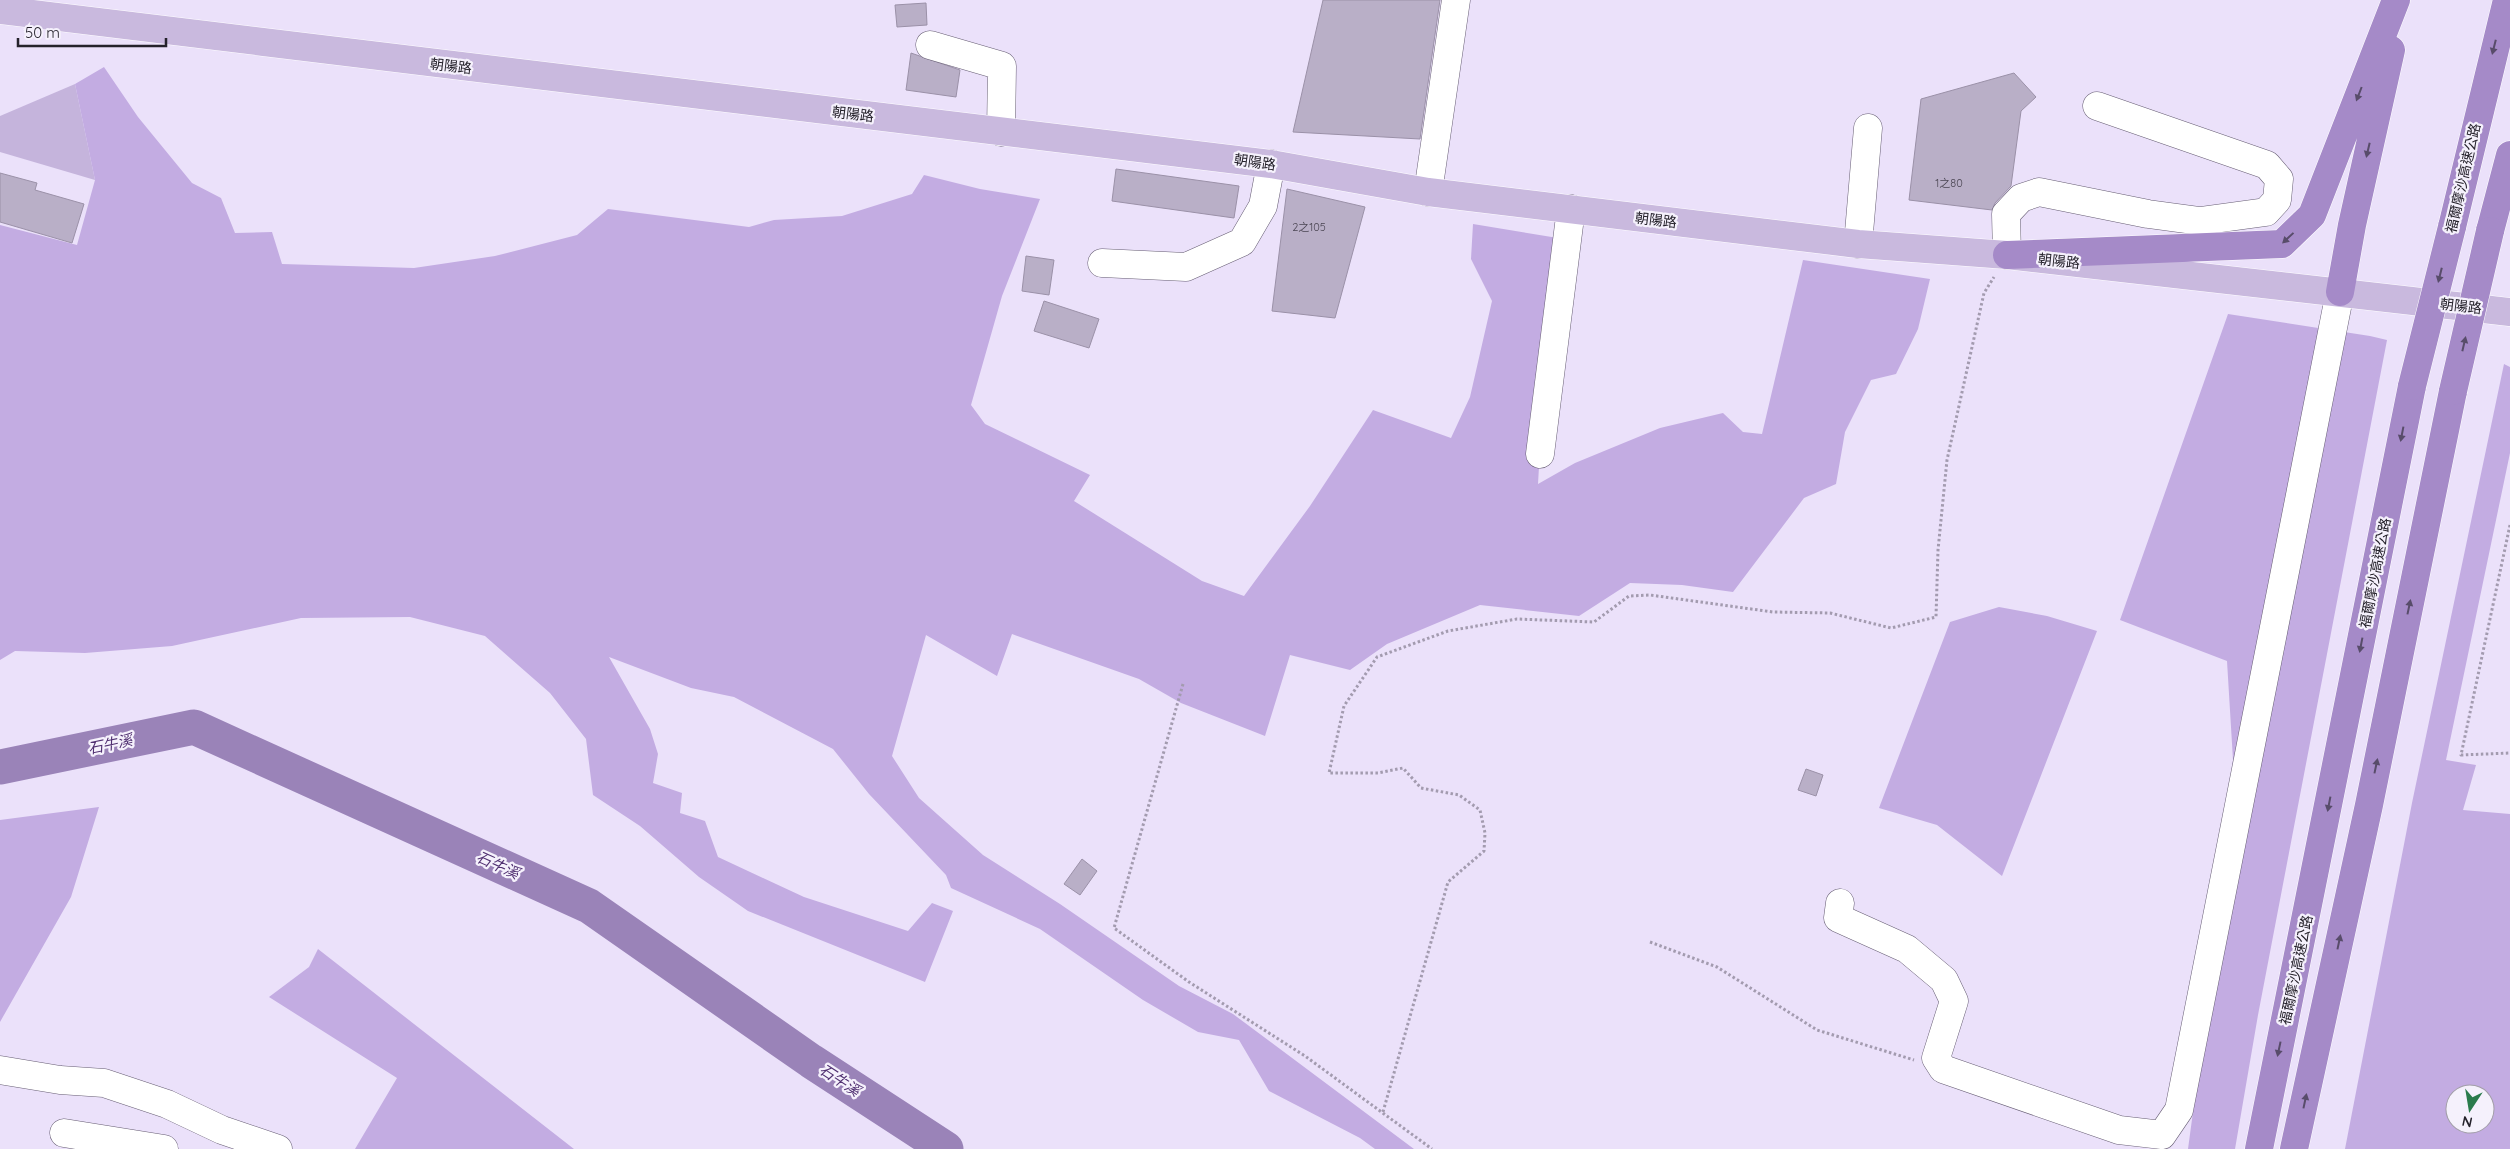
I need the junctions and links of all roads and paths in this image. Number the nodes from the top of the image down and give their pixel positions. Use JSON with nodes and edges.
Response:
{"nodes":[{"id":1,"x":1456,"y":0,"type":"edge"},
{"id":2,"x":2396,"y":0,"type":"edge"},
{"id":3,"x":2402,"y":0,"type":"edge"},
{"id":4,"x":2507,"y":0,"type":"edge"},
{"id":5,"x":0,"y":10,"type":"edge"},
{"id":6,"x":930,"y":45,"type":"dead end"},
{"id":7,"x":2097,"y":106,"type":"dead end"},
{"id":8,"x":1868,"y":128,"type":"dead end"},
{"id":9,"x":1001,"y":132,"type":"junction"},
{"id":10,"x":2510,"y":155,"type":"edge"},
{"id":11,"x":1271,"y":164,"type":"junction"},
{"id":12,"x":1428,"y":192,"type":"junction"},
{"id":13,"x":1571,"y":209,"type":"junction"},
{"id":14,"x":1858,"y":244,"type":"junction"},
{"id":15,"x":2007,"y":255,"type":"junction"},
{"id":16,"x":1102,"y":263,"type":"dead end"},
{"id":17,"x":2340,"y":292,"type":"junction"},
{"id":18,"x":2510,"y":312,"type":"edge"},
{"id":19,"x":1540,"y":454,"type":"dead end"},
{"id":20,"x":2510,"y":525,"type":"edge"},
{"id":21,"x":1183,"y":684,"type":"dead end"},
{"id":22,"x":2510,"y":753,"type":"edge"},
{"id":23,"x":1840,"y":903,"type":"dead end"},
{"id":24,"x":1650,"y":942,"type":"dead end"},
{"id":25,"x":1943,"y":1069,"type":"junction"},
{"id":26,"x":0,"y":1070,"type":"edge"},
{"id":27,"x":1383,"y":1112,"type":"junction"},
{"id":28,"x":64,"y":1134,"type":"dead end"},
{"id":29,"x":164,"y":1149,"type":"edge"},
{"id":30,"x":278,"y":1149,"type":"edge"},
{"id":31,"x":1432,"y":1149,"type":"edge"},
{"id":32,"x":2259,"y":1149,"type":"edge"},
{"id":33,"x":2294,"y":1149,"type":"edge"}],
"edges":[{"from":1,"to":12,"type":"street"},
{"from":2,"to":15,"type":"highway","one_way":true},
{"from":3,"to":17,"type":"highway","one_way":true},
{"from":4,"to":32,"type":"highway","name":"福爾摩沙高速公路","one_way":true,"bridge":true},
{"from":5,"to":9,"type":"main road","name":"朝陽路"},
{"from":6,"to":9,"type":"street"},
{"from":7,"to":15,"type":"street"},
{"from":8,"to":14,"type":"street"},
{"from":9,"to":11,"type":"main road","name":"朝陽路"},
{"from":33,"to":10,"type":"highway","one_way":true,"bridge":true},
{"from":11,"to":12,"type":"main road","name":"朝陽路"},
{"from":11,"to":16,"type":"street"},
{"from":12,"to":13,"type":"main road","name":"朝陽路"},
{"from":13,"to":14,"type":"main road","name":"朝陽路"},
{"from":13,"to":19,"type":"street"},
{"from":14,"to":15,"type":"main road","name":"朝陽路"},
{"from":15,"to":17,"type":"main road","name":"朝陽路"},
{"from":15,"to":27,"type":"path"},
{"from":17,"to":18,"type":"main road","name":"朝陽路"},
{"from":17,"to":25,"type":"street"},
{"from":20,"to":22,"type":"path"},
{"from":21,"to":27,"type":"path"},
{"from":23,"to":25,"type":"street"},
{"from":24,"to":25,"type":"path"},
{"from":26,"to":30,"type":"street"},
{"from":27,"to":31,"type":"path"},
{"from":28,"to":29,"type":"street"}]}
